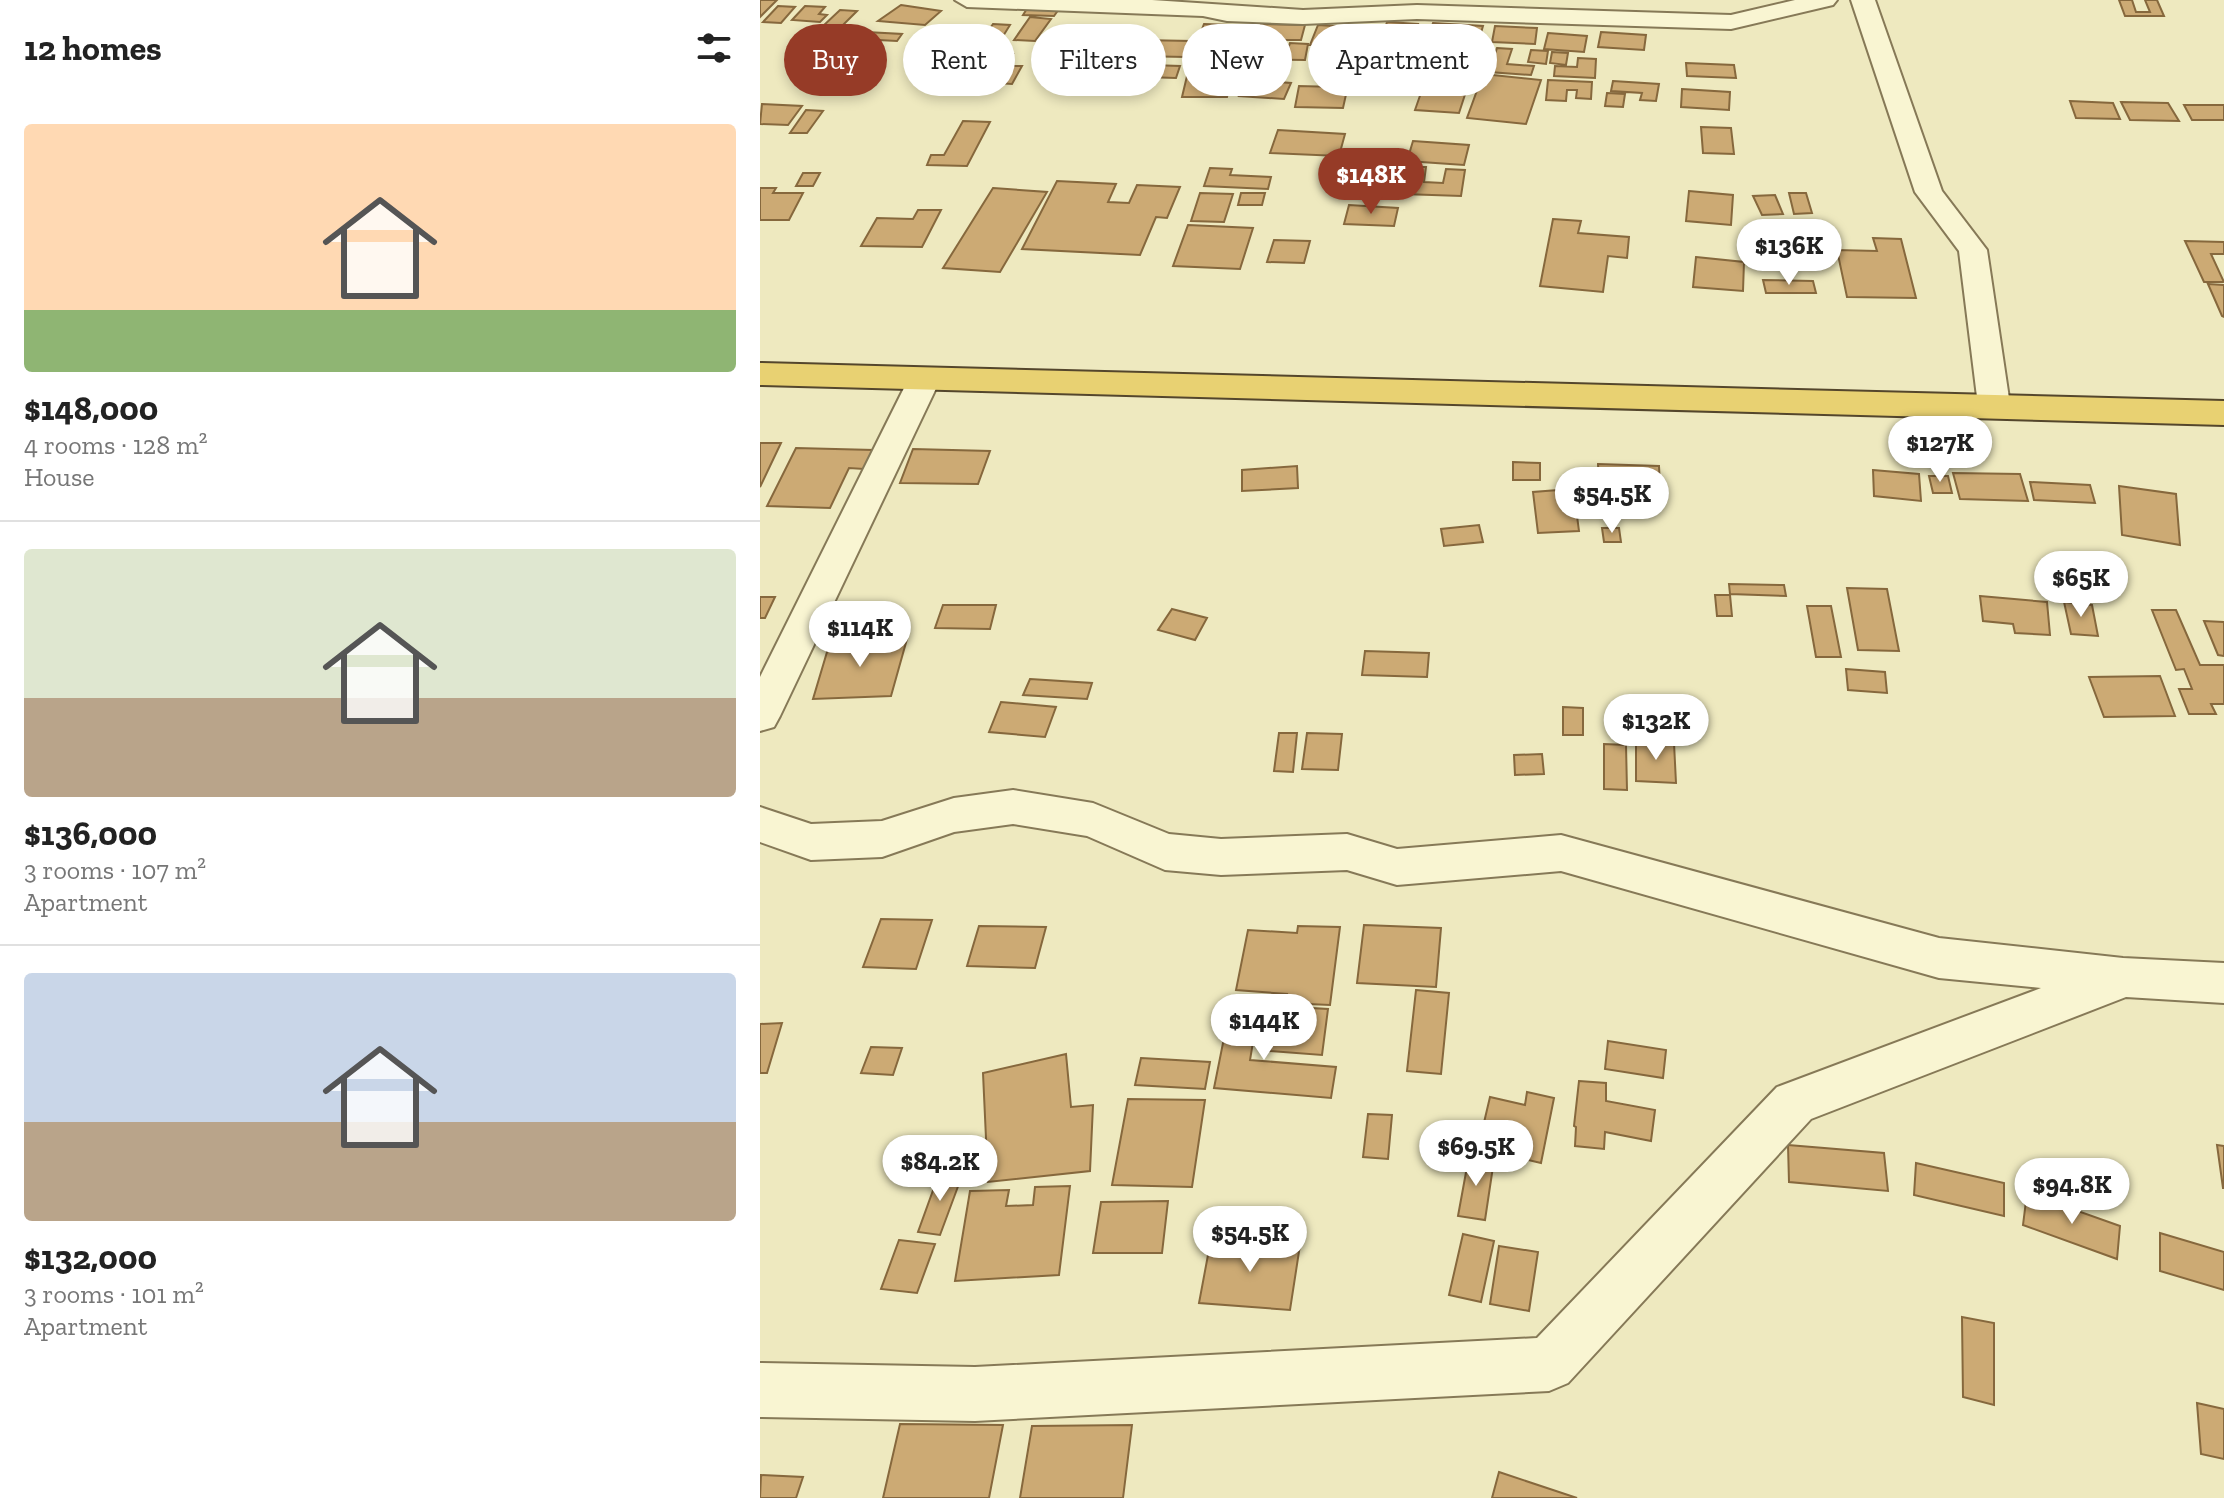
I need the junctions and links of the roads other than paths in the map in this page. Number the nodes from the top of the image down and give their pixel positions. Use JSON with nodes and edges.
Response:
{"nodes":[{"id":1,"x":967,"y":0,"type":"edge"},
{"id":2,"x":1825,"y":0,"type":"edge"},
{"id":3,"x":1863,"y":0,"type":"edge"},
{"id":4,"x":1207,"y":4,"type":"edge"},
{"id":5,"x":760,"y":374,"type":"edge"},
{"id":6,"x":924,"y":380,"type":"junction"},
{"id":7,"x":1994,"y":405,"type":"junction"},
{"id":8,"x":2224,"y":413,"type":"edge"},
{"id":9,"x":760,"y":716,"type":"edge"},
{"id":10,"x":760,"y":824,"type":"edge"},
{"id":11,"x":2126,"y":977,"type":"junction"},
{"id":12,"x":2224,"y":983,"type":"edge"},
{"id":13,"x":760,"y":1390,"type":"edge"}],
"edges":[{"from":1,"to":4,"type":"street"},
{"from":2,"to":4,"type":"street"},
{"from":3,"to":7,"type":"street"},
{"from":5,"to":6,"type":"highway"},
{"from":6,"to":7,"type":"highway"},
{"from":6,"to":9,"type":"street"},
{"from":7,"to":8,"type":"highway"},
{"from":10,"to":11,"type":"street"},
{"from":11,"to":12,"type":"street"},
{"from":11,"to":13,"type":"street"}]}
